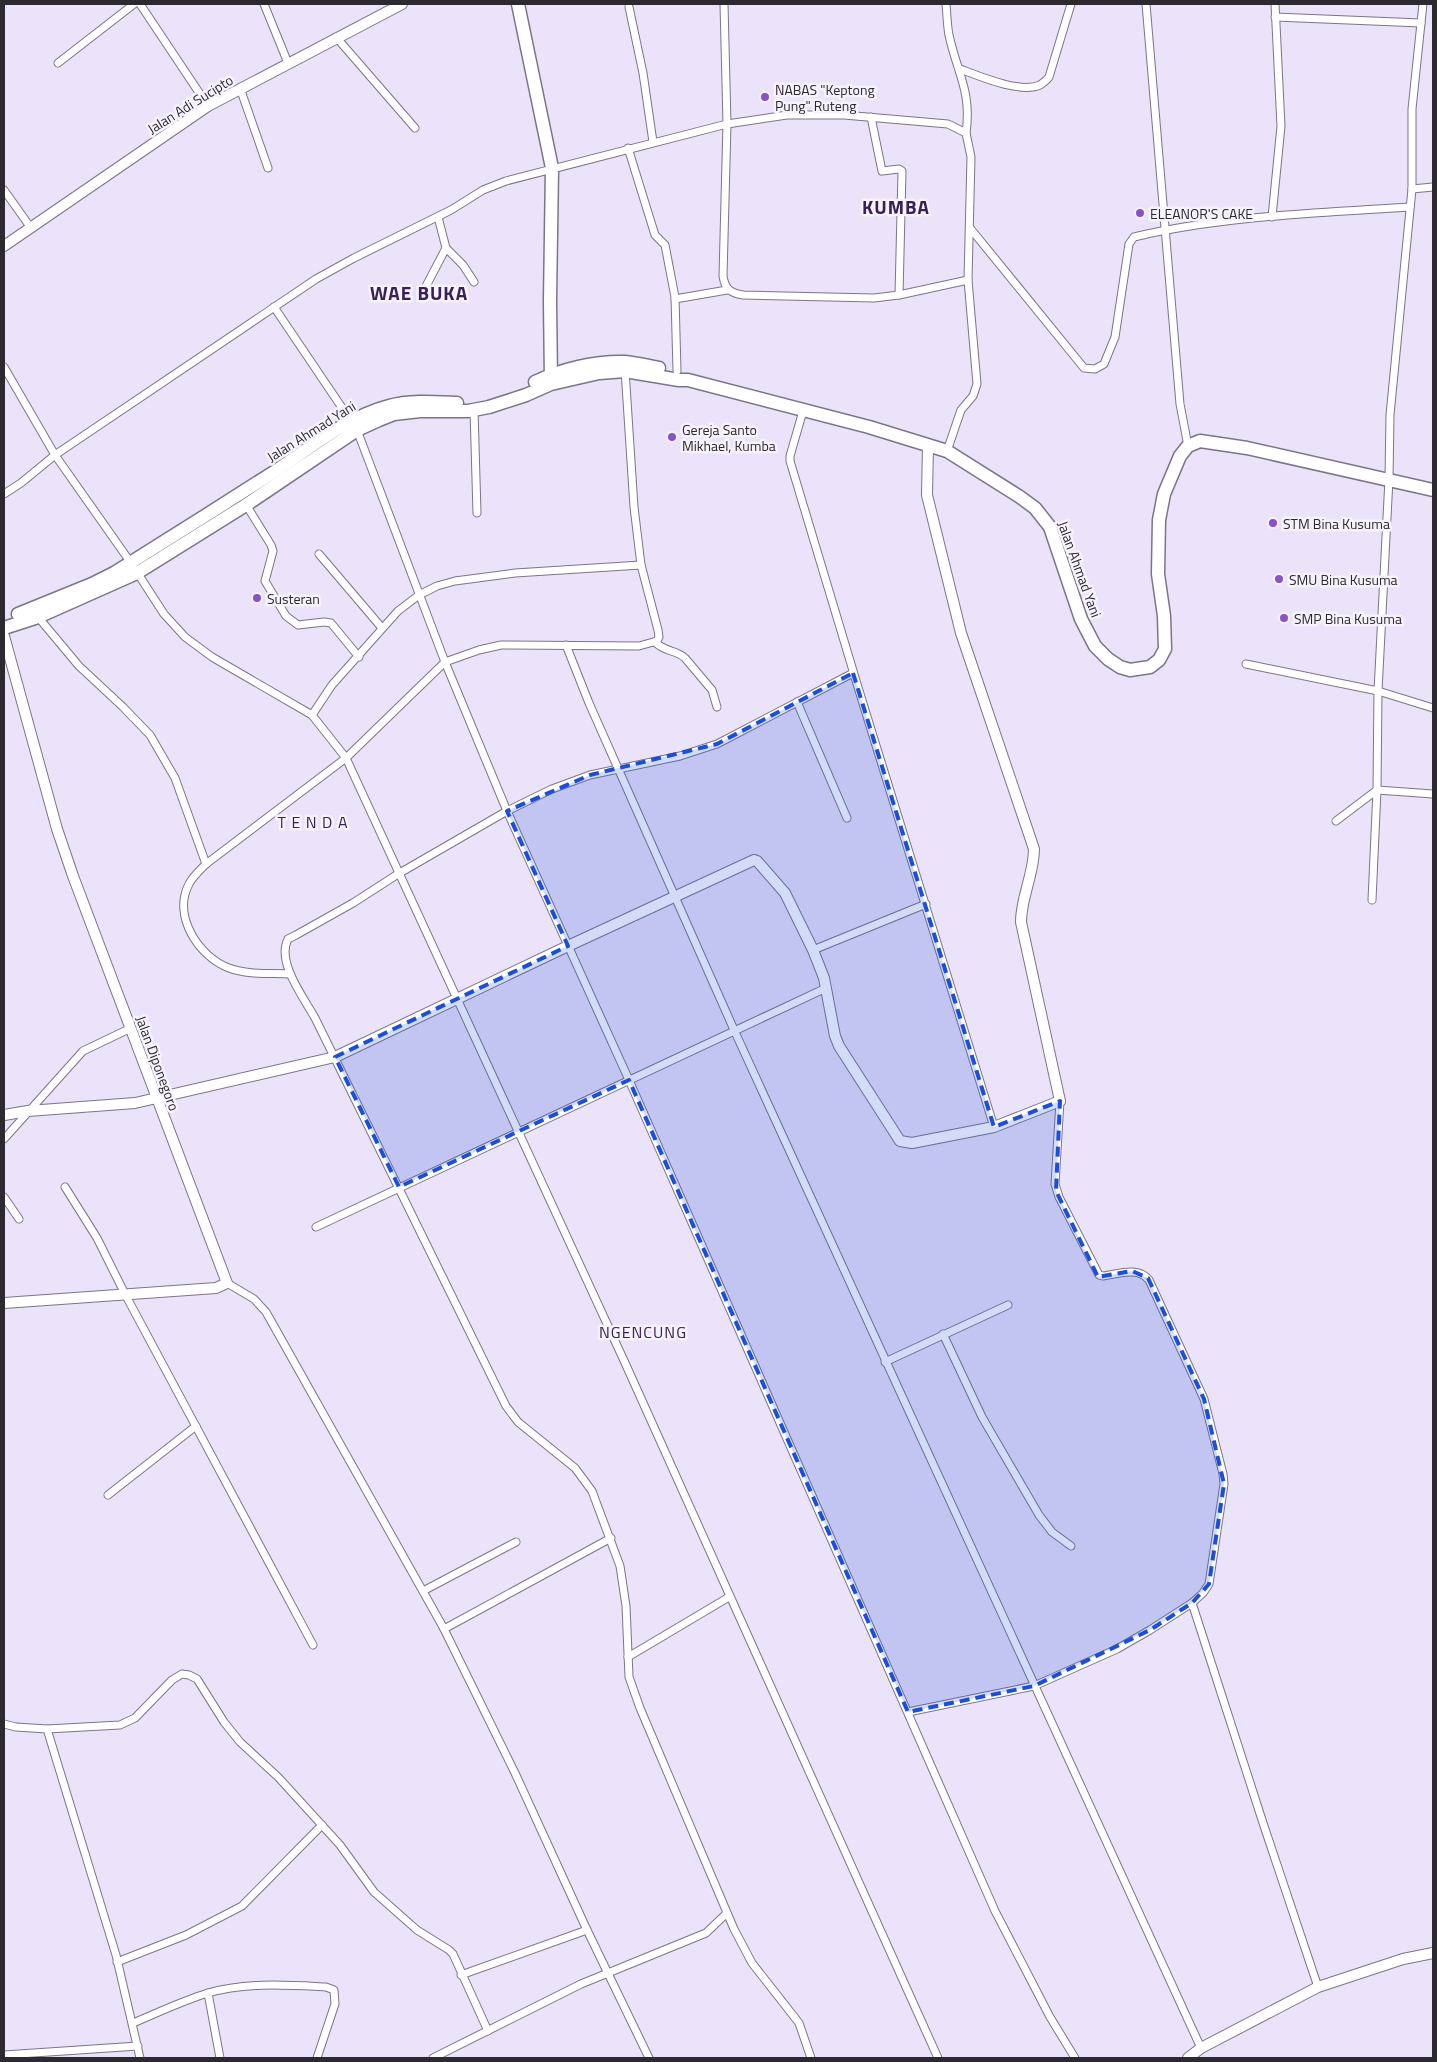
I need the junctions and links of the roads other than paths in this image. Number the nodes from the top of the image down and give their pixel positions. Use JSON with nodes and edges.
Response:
{"nodes":[{"id":1,"x":134,"y":4,"type":"edge"},
{"id":2,"x":140,"y":4,"type":"edge"},
{"id":3,"x":264,"y":4,"type":"edge"},
{"id":4,"x":402,"y":4,"type":"edge"},
{"id":5,"x":518,"y":4,"type":"edge"},
{"id":6,"x":724,"y":4,"type":"edge"},
{"id":7,"x":946,"y":4,"type":"edge"},
{"id":8,"x":1071,"y":4,"type":"edge"},
{"id":9,"x":1146,"y":4,"type":"edge"},
{"id":10,"x":1275,"y":4,"type":"edge"},
{"id":11,"x":1423,"y":4,"type":"edge"},
{"id":12,"x":629,"y":7,"type":"dead end"},
{"id":13,"x":1275,"y":17,"type":"junction"},
{"id":14,"x":1421,"y":23,"type":"junction"},
{"id":15,"x":336,"y":37,"type":"junction"},
{"id":16,"x":58,"y":63,"type":"dead end"},
{"id":17,"x":288,"y":63,"type":"junction"},
{"id":18,"x":960,"y":69,"type":"junction"},
{"id":19,"x":240,"y":88,"type":"junction"},
{"id":20,"x":208,"y":106,"type":"junction"},
{"id":21,"x":871,"y":117,"type":"junction"},
{"id":22,"x":727,"y":124,"type":"junction"},
{"id":23,"x":415,"y":128,"type":"dead end"},
{"id":24,"x":966,"y":133,"type":"junction"},
{"id":25,"x":653,"y":142,"type":"junction"},
{"id":26,"x":628,"y":148,"type":"junction"},
{"id":27,"x":268,"y":168,"type":"dead end"},
{"id":28,"x":552,"y":168,"type":"junction"},
{"id":29,"x":1433,"y":187,"type":"edge"},
{"id":30,"x":4,"y":190,"type":"edge"},
{"id":31,"x":1412,"y":190,"type":"junction"},
{"id":32,"x":1410,"y":207,"type":"junction"},
{"id":33,"x":438,"y":217,"type":"junction"},
{"id":34,"x":1272,"y":217,"type":"junction"},
{"id":35,"x":31,"y":228,"type":"junction"},
{"id":36,"x":970,"y":228,"type":"junction"},
{"id":37,"x":1164,"y":230,"type":"junction"},
{"id":38,"x":4,"y":246,"type":"edge"},
{"id":39,"x":446,"y":248,"type":"junction"},
{"id":40,"x":968,"y":280,"type":"junction"},
{"id":41,"x":474,"y":282,"type":"dead end"},
{"id":42,"x":425,"y":288,"type":"dead end"},
{"id":43,"x":727,"y":290,"type":"junction"},
{"id":44,"x":899,"y":295,"type":"junction"},
{"id":45,"x":675,"y":299,"type":"junction"},
{"id":46,"x":274,"y":307,"type":"junction"},
{"id":47,"x":4,"y":367,"type":"edge"},
{"id":48,"x":625,"y":367,"type":"junction"},
{"id":49,"x":677,"y":371,"type":"junction"},
{"id":50,"x":551,"y":379,"type":"junction"},
{"id":51,"x":688,"y":380,"type":"junction"},
{"id":52,"x":470,"y":409,"type":"junction"},
{"id":53,"x":804,"y":411,"type":"junction"},
{"id":54,"x":354,"y":426,"type":"junction"},
{"id":55,"x":928,"y":445,"type":"junction"},
{"id":56,"x":1188,"y":446,"type":"junction"},
{"id":57,"x":947,"y":451,"type":"junction"},
{"id":58,"x":55,"y":455,"type":"junction"},
{"id":59,"x":1389,"y":479,"type":"junction"},
{"id":60,"x":1433,"y":490,"type":"edge"},
{"id":61,"x":5,"y":494,"type":"edge"},
{"id":62,"x":243,"y":500,"type":"junction"},
{"id":63,"x":477,"y":513,"type":"dead end"},
{"id":64,"x":319,"y":554,"type":"dead end"},
{"id":65,"x":641,"y":565,"type":"junction"},
{"id":66,"x":134,"y":568,"type":"junction"},
{"id":67,"x":419,"y":595,"type":"junction"},
{"id":68,"x":38,"y":617,"type":"junction"},
{"id":69,"x":4,"y":619,"type":"edge"},
{"id":70,"x":4,"y":628,"type":"edge"},
{"id":71,"x":382,"y":628,"type":"junction"},
{"id":72,"x":4,"y":636,"type":"edge"},
{"id":73,"x":655,"y":642,"type":"junction"},
{"id":74,"x":566,"y":645,"type":"junction"},
{"id":75,"x":358,"y":657,"type":"junction"},
{"id":76,"x":445,"y":662,"type":"junction"},
{"id":77,"x":1246,"y":664,"type":"dead end"},
{"id":78,"x":853,"y":673,"type":"junction"},
{"id":79,"x":1378,"y":691,"type":"junction"},
{"id":80,"x":796,"y":702,"type":"junction"},
{"id":81,"x":717,"y":707,"type":"dead end"},
{"id":82,"x":1433,"y":708,"type":"edge"},
{"id":83,"x":312,"y":715,"type":"junction"},
{"id":84,"x":346,"y":758,"type":"junction"},
{"id":85,"x":619,"y":770,"type":"junction"},
{"id":86,"x":1377,"y":790,"type":"junction"},
{"id":87,"x":1433,"y":794,"type":"edge"},
{"id":88,"x":507,"y":811,"type":"junction"},
{"id":89,"x":848,"y":818,"type":"dead end"},
{"id":90,"x":1336,"y":821,"type":"dead end"},
{"id":91,"x":206,"y":864,"type":"junction"},
{"id":92,"x":398,"y":874,"type":"junction"},
{"id":93,"x":676,"y":896,"type":"junction"},
{"id":94,"x":1372,"y":900,"type":"dead end"},
{"id":95,"x":926,"y":904,"type":"junction"},
{"id":96,"x":568,"y":946,"type":"junction"},
{"id":97,"x":813,"y":950,"type":"junction"},
{"id":98,"x":290,"y":974,"type":"junction"},
{"id":99,"x":826,"y":988,"type":"junction"},
{"id":100,"x":456,"y":999,"type":"junction"},
{"id":101,"x":131,"y":1028,"type":"junction"},
{"id":102,"x":735,"y":1032,"type":"junction"},
{"id":103,"x":335,"y":1057,"type":"junction"},
{"id":104,"x":629,"y":1080,"type":"junction"},
{"id":105,"x":156,"y":1098,"type":"junction"},
{"id":106,"x":1060,"y":1101,"type":"junction"},
{"id":107,"x":28,"y":1111,"type":"junction"},
{"id":108,"x":4,"y":1115,"type":"edge"},
{"id":109,"x":994,"y":1127,"type":"junction"},
{"id":110,"x":519,"y":1132,"type":"junction"},
{"id":111,"x":4,"y":1139,"type":"edge"},
{"id":112,"x":65,"y":1187,"type":"dead end"},
{"id":113,"x":399,"y":1187,"type":"junction"},
{"id":114,"x":4,"y":1197,"type":"edge"},
{"id":115,"x":19,"y":1219,"type":"dead end"},
{"id":116,"x":316,"y":1227,"type":"dead end"},
{"id":117,"x":227,"y":1283,"type":"junction"},
{"id":118,"x":125,"y":1294,"type":"junction"},
{"id":119,"x":4,"y":1303,"type":"edge"},
{"id":120,"x":1008,"y":1305,"type":"dead end"},
{"id":121,"x":943,"y":1334,"type":"junction"},
{"id":122,"x":885,"y":1362,"type":"junction"},
{"id":123,"x":196,"y":1426,"type":"junction"},
{"id":124,"x":108,"y":1495,"type":"dead end"},
{"id":125,"x":610,"y":1538,"type":"junction"},
{"id":126,"x":516,"y":1542,"type":"dead end"},
{"id":127,"x":1071,"y":1546,"type":"dead end"},
{"id":128,"x":423,"y":1591,"type":"junction"},
{"id":129,"x":729,"y":1597,"type":"junction"},
{"id":130,"x":1192,"y":1603,"type":"junction"},
{"id":131,"x":444,"y":1629,"type":"junction"},
{"id":132,"x":313,"y":1645,"type":"dead end"},
{"id":133,"x":628,"y":1657,"type":"junction"},
{"id":134,"x":1034,"y":1686,"type":"junction"},
{"id":135,"x":908,"y":1712,"type":"junction"},
{"id":136,"x":4,"y":1724,"type":"edge"},
{"id":137,"x":47,"y":1729,"type":"junction"},
{"id":138,"x":322,"y":1825,"type":"junction"},
{"id":139,"x":727,"y":1913,"type":"junction"},
{"id":140,"x":587,"y":1930,"type":"junction"},
{"id":141,"x":1433,"y":1953,"type":"edge"},
{"id":142,"x":117,"y":1962,"type":"junction"},
{"id":143,"x":608,"y":1973,"type":"junction"},
{"id":144,"x":461,"y":1975,"type":"junction"},
{"id":145,"x":1318,"y":1987,"type":"junction"},
{"id":146,"x":208,"y":1993,"type":"junction"},
{"id":147,"x":133,"y":2023,"type":"junction"},
{"id":148,"x":488,"y":2031,"type":"junction"},
{"id":149,"x":138,"y":2046,"type":"junction"},
{"id":150,"x":1201,"y":2048,"type":"junction"},
{"id":151,"x":4,"y":2055,"type":"edge"},
{"id":152,"x":140,"y":2058,"type":"edge"},
{"id":153,"x":220,"y":2058,"type":"edge"},
{"id":154,"x":316,"y":2058,"type":"edge"},
{"id":155,"x":433,"y":2058,"type":"edge"},
{"id":156,"x":649,"y":2058,"type":"edge"},
{"id":157,"x":811,"y":2058,"type":"edge"},
{"id":158,"x":938,"y":2058,"type":"edge"},
{"id":159,"x":1075,"y":2058,"type":"edge"},
{"id":160,"x":1188,"y":2058,"type":"edge"}],
"edges":[{"from":1,"to":16,"type":"street"},
{"from":2,"to":20,"type":"street"},
{"from":3,"to":17,"type":"street"},
{"from":4,"to":15,"type":"street","name":"Jalan Adi Sucipto"},
{"from":5,"to":28,"type":"highway"},
{"from":6,"to":22,"type":"street"},
{"from":7,"to":18,"type":"street"},
{"from":8,"to":18,"type":"street"},
{"from":9,"to":37,"type":"street"},
{"from":10,"to":13,"type":"street"},
{"from":11,"to":14,"type":"street"},
{"from":12,"to":25,"type":"street"},
{"from":13,"to":14,"type":"street"},
{"from":13,"to":34,"type":"street"},
{"from":14,"to":31,"type":"street"},
{"from":15,"to":17,"type":"street","name":"Jalan Adi Sucipto"},
{"from":15,"to":23,"type":"street"},
{"from":17,"to":19,"type":"street","name":"Jalan Adi Sucipto"},
{"from":18,"to":24,"type":"street"},
{"from":19,"to":20,"type":"street","name":"Jalan Adi Sucipto"},
{"from":19,"to":27,"type":"street"},
{"from":20,"to":35,"type":"street","name":"Jalan Adi Sucipto"},
{"from":21,"to":22,"type":"street"},
{"from":21,"to":24,"type":"street"},
{"from":21,"to":44,"type":"street"},
{"from":22,"to":25,"type":"street"},
{"from":22,"to":43,"type":"street"},
{"from":24,"to":36,"type":"street"},
{"from":25,"to":26,"type":"street"},
{"from":26,"to":28,"type":"street"},
{"from":26,"to":45,"type":"street"},
{"from":28,"to":33,"type":"street"},
{"from":28,"to":50,"type":"highway"},
{"from":29,"to":31,"type":"street"},
{"from":30,"to":35,"type":"street"},
{"from":31,"to":32,"type":"street"},
{"from":32,"to":34,"type":"street"},
{"from":32,"to":59,"type":"street"},
{"from":33,"to":39,"type":"street"},
{"from":33,"to":46,"type":"street"},
{"from":34,"to":37,"type":"street"},
{"from":35,"to":38,"type":"street","name":"Jalan Adi Sucipto"},
{"from":36,"to":37,"type":"street"},
{"from":36,"to":40,"type":"street"},
{"from":37,"to":56,"type":"street"},
{"from":39,"to":41,"type":"street"},
{"from":39,"to":42,"type":"street"},
{"from":40,"to":44,"type":"street"},
{"from":40,"to":57,"type":"street"},
{"from":43,"to":44,"type":"street"},
{"from":43,"to":45,"type":"street"},
{"from":45,"to":49,"type":"street"},
{"from":46,"to":54,"type":"street"},
{"from":46,"to":58,"type":"street"},
{"from":47,"to":58,"type":"street"},
{"from":48,"to":49,"type":"highway","name":"Jalan Ahmad Yani"},
{"from":48,"to":50,"type":"highway","name":"Jalan Ahmad Yani"},
{"from":48,"to":51,"type":"highway","name":"Jalan Ahmad Yani"},
{"from":48,"to":65,"type":"street"},
{"from":49,"to":51,"type":"highway","name":"Jalan Ahmad Yani"},
{"from":50,"to":52,"type":"highway","name":"Jalan Ahmad Yani"},
{"from":51,"to":53,"type":"highway","name":"Jalan Ahmad Yani"},
{"from":52,"to":54,"type":"highway","name":"Jalan Ahmad Yani"},
{"from":52,"to":63,"type":"street"},
{"from":53,"to":55,"type":"highway","name":"Jalan Ahmad Yani"},
{"from":53,"to":78,"type":"street"},
{"from":54,"to":62,"type":"highway","name":"Jalan Ahmad Yani"},
{"from":54,"to":67,"type":"street"},
{"from":55,"to":57,"type":"highway","name":"Jalan Ahmad Yani"},
{"from":55,"to":106,"type":"street"},
{"from":56,"to":57,"type":"highway","name":"Jalan Ahmad Yani"},
{"from":56,"to":59,"type":"highway"},
{"from":58,"to":61,"type":"street"},
{"from":58,"to":66,"type":"street"},
{"from":59,"to":60,"type":"highway"},
{"from":59,"to":79,"type":"street"},
{"from":62,"to":66,"type":"highway","name":"Jalan Ahmad Yani"},
{"from":62,"to":75,"type":"street"},
{"from":64,"to":71,"type":"street"},
{"from":65,"to":67,"type":"street"},
{"from":65,"to":73,"type":"street"},
{"from":66,"to":68,"type":"highway","name":"Jalan Ahmad Yani"},
{"from":66,"to":69,"type":"highway","name":"Jalan Ahmad Yani"},
{"from":66,"to":83,"type":"street"},
{"from":67,"to":71,"type":"street"},
{"from":67,"to":76,"type":"street"},
{"from":68,"to":70,"type":"highway","name":"Jalan Ahmad Yani"},
{"from":68,"to":91,"type":"street"},
{"from":71,"to":75,"type":"street"},
{"from":72,"to":101,"type":"street","name":"Jalan Diponegoro"},
{"from":73,"to":74,"type":"street"},
{"from":73,"to":81,"type":"street"},
{"from":74,"to":76,"type":"street"},
{"from":74,"to":85,"type":"street"},
{"from":75,"to":83,"type":"street"},
{"from":76,"to":84,"type":"street"},
{"from":76,"to":88,"type":"street"},
{"from":77,"to":79,"type":"street"},
{"from":78,"to":80,"type":"street"},
{"from":78,"to":95,"type":"street"},
{"from":79,"to":82,"type":"street"},
{"from":79,"to":86,"type":"street"},
{"from":80,"to":85,"type":"street"},
{"from":80,"to":89,"type":"street"},
{"from":83,"to":84,"type":"street"},
{"from":84,"to":91,"type":"street"},
{"from":84,"to":92,"type":"street"},
{"from":85,"to":88,"type":"street"},
{"from":85,"to":93,"type":"street"},
{"from":86,"to":87,"type":"street"},
{"from":86,"to":90,"type":"street"},
{"from":86,"to":94,"type":"street"},
{"from":88,"to":92,"type":"street"},
{"from":88,"to":96,"type":"street"},
{"from":91,"to":98,"type":"street"},
{"from":92,"to":98,"type":"street"},
{"from":92,"to":100,"type":"street"},
{"from":93,"to":96,"type":"street"},
{"from":93,"to":97,"type":"street"},
{"from":93,"to":102,"type":"street"},
{"from":95,"to":97,"type":"street"},
{"from":95,"to":109,"type":"street"},
{"from":96,"to":100,"type":"street"},
{"from":96,"to":104,"type":"street"},
{"from":97,"to":99,"type":"street"},
{"from":98,"to":103,"type":"street"},
{"from":99,"to":102,"type":"street"},
{"from":99,"to":109,"type":"street"},
{"from":100,"to":103,"type":"street"},
{"from":100,"to":110,"type":"street"},
{"from":101,"to":105,"type":"street","name":"Jalan Diponegoro"},
{"from":101,"to":107,"type":"street"},
{"from":102,"to":104,"type":"street"},
{"from":102,"to":122,"type":"street"},
{"from":103,"to":105,"type":"street"},
{"from":103,"to":113,"type":"street"},
{"from":104,"to":110,"type":"street"},
{"from":104,"to":135,"type":"street"},
{"from":105,"to":107,"type":"street"},
{"from":105,"to":117,"type":"street","name":"Jalan Diponegoro"},
{"from":106,"to":109,"type":"street"},
{"from":106,"to":130,"type":"street"},
{"from":107,"to":108,"type":"street"},
{"from":107,"to":111,"type":"street"},
{"from":110,"to":113,"type":"street"},
{"from":110,"to":129,"type":"street"},
{"from":112,"to":118,"type":"street"},
{"from":113,"to":116,"type":"street"},
{"from":113,"to":125,"type":"street"},
{"from":114,"to":115,"type":"street"},
{"from":117,"to":118,"type":"street"},
{"from":117,"to":128,"type":"street"},
{"from":118,"to":119,"type":"street"},
{"from":118,"to":123,"type":"street"},
{"from":120,"to":121,"type":"street"},
{"from":121,"to":122,"type":"street"},
{"from":121,"to":127,"type":"street"},
{"from":122,"to":134,"type":"street"},
{"from":123,"to":124,"type":"street"},
{"from":123,"to":132,"type":"street"},
{"from":125,"to":131,"type":"street"},
{"from":125,"to":133,"type":"street"},
{"from":126,"to":128,"type":"street"},
{"from":128,"to":131,"type":"street"},
{"from":129,"to":133,"type":"street"},
{"from":129,"to":158,"type":"street"},
{"from":130,"to":134,"type":"street"},
{"from":130,"to":145,"type":"street"},
{"from":131,"to":140,"type":"street"},
{"from":133,"to":139,"type":"street"},
{"from":134,"to":135,"type":"street"},
{"from":134,"to":150,"type":"street"},
{"from":135,"to":159,"type":"street"},
{"from":136,"to":137,"type":"street"},
{"from":137,"to":138,"type":"street"},
{"from":137,"to":142,"type":"street"},
{"from":138,"to":142,"type":"street"},
{"from":138,"to":144,"type":"street"},
{"from":139,"to":143,"type":"street"},
{"from":139,"to":157,"type":"street"},
{"from":140,"to":143,"type":"street"},
{"from":140,"to":144,"type":"street"},
{"from":141,"to":145,"type":"street"},
{"from":142,"to":147,"type":"street"},
{"from":143,"to":148,"type":"street"},
{"from":143,"to":156,"type":"street"},
{"from":144,"to":148,"type":"street"},
{"from":145,"to":150,"type":"street"},
{"from":146,"to":147,"type":"street"},
{"from":146,"to":153,"type":"street"},
{"from":146,"to":154,"type":"street"},
{"from":147,"to":149,"type":"street"},
{"from":148,"to":155,"type":"street"},
{"from":149,"to":151,"type":"street"},
{"from":149,"to":152,"type":"street"},
{"from":150,"to":160,"type":"street"}]}
